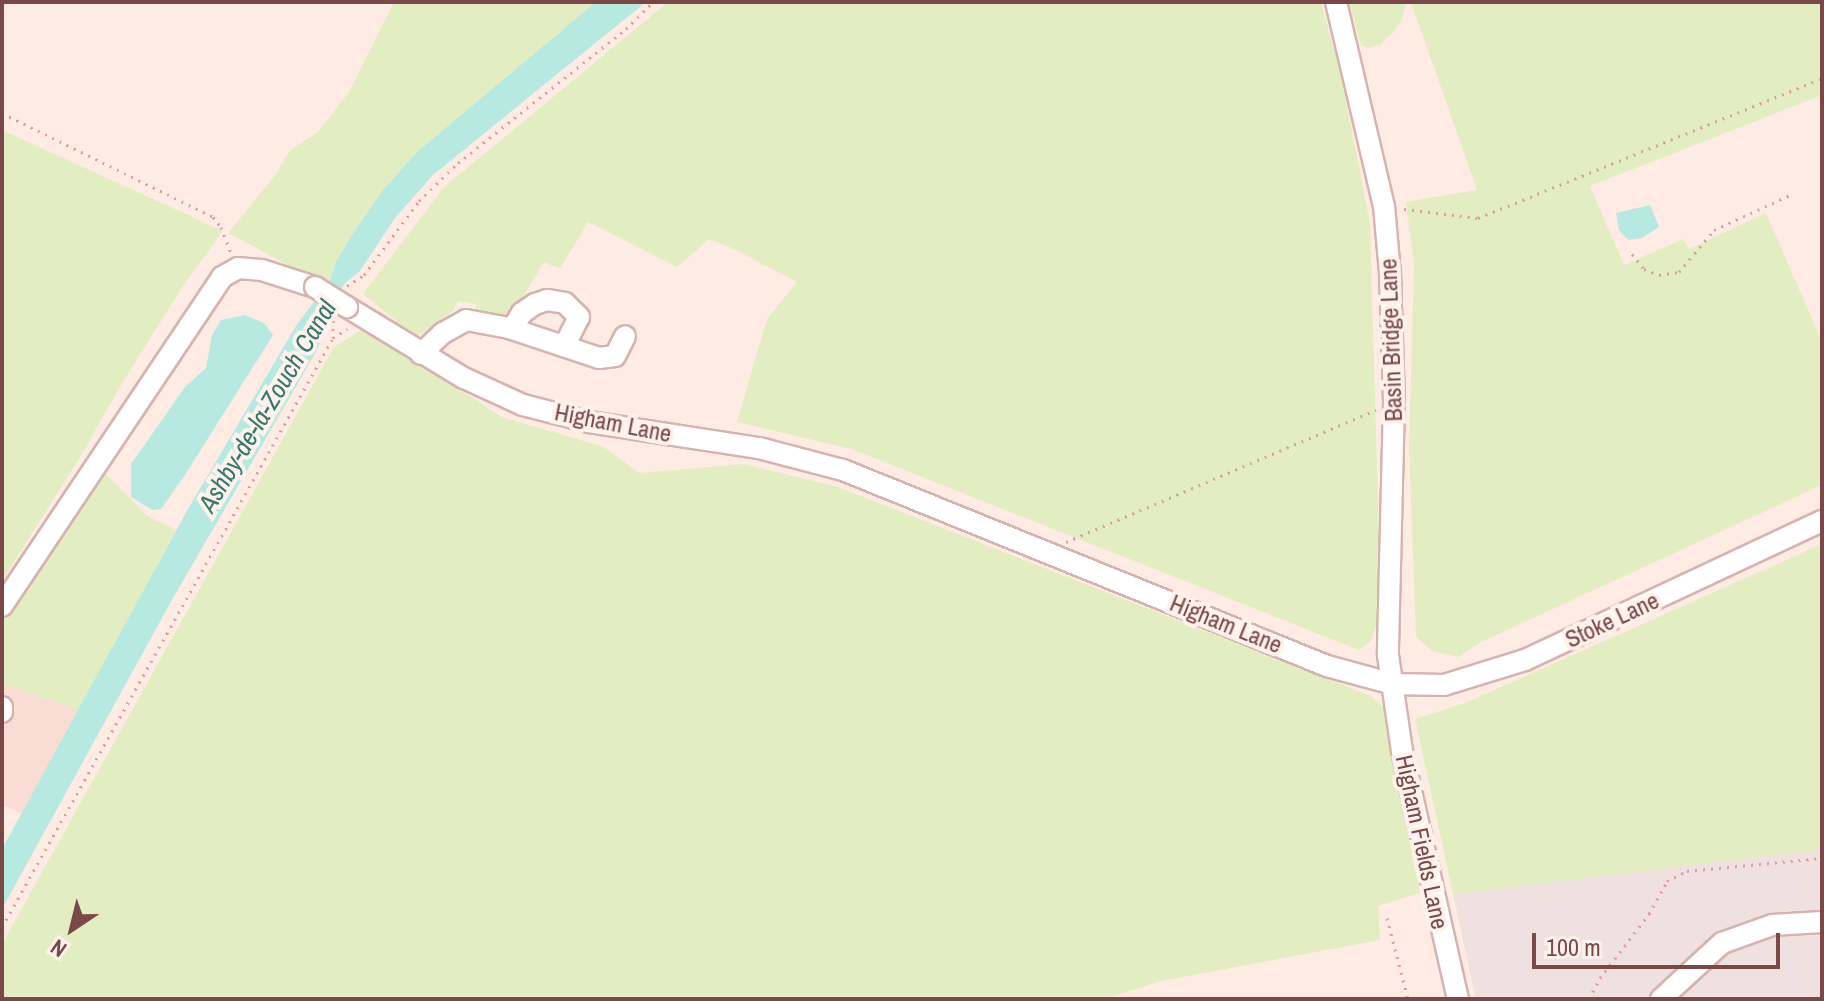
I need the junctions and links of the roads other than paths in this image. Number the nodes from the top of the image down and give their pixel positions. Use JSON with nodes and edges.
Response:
{"nodes":[{"id":1,"x":1336,"y":2,"type":"edge"},
{"id":2,"x":512,"y":329,"type":"junction"},
{"id":3,"x":625,"y":336,"type":"dead end"},
{"id":4,"x":564,"y":346,"type":"junction"},
{"id":5,"x":421,"y":354,"type":"junction"},
{"id":6,"x":1822,"y":521,"type":"edge"},
{"id":7,"x":2,"y":606,"type":"edge"},
{"id":8,"x":1393,"y":684,"type":"junction"},
{"id":9,"x":1822,"y":922,"type":"edge"},
{"id":10,"x":1458,"y":999,"type":"edge"},
{"id":11,"x":1661,"y":999,"type":"edge"}],
"edges":[{"from":1,"to":8,"type":"street","name":"Basin Bridge Lane"},
{"from":2,"to":4,"type":"street"},
{"from":2,"to":4,"type":"street"},
{"from":2,"to":5,"type":"street"},
{"from":3,"to":4,"type":"street"},
{"from":5,"to":7,"type":"street","name":"Higham Lane","bridge":true},
{"from":5,"to":8,"type":"street","name":"Higham Lane"},
{"from":6,"to":8,"type":"street","name":"Stoke Lane"},
{"from":8,"to":10,"type":"street","name":"Higham Fields Lane"},
{"from":9,"to":11,"type":"street"}]}
